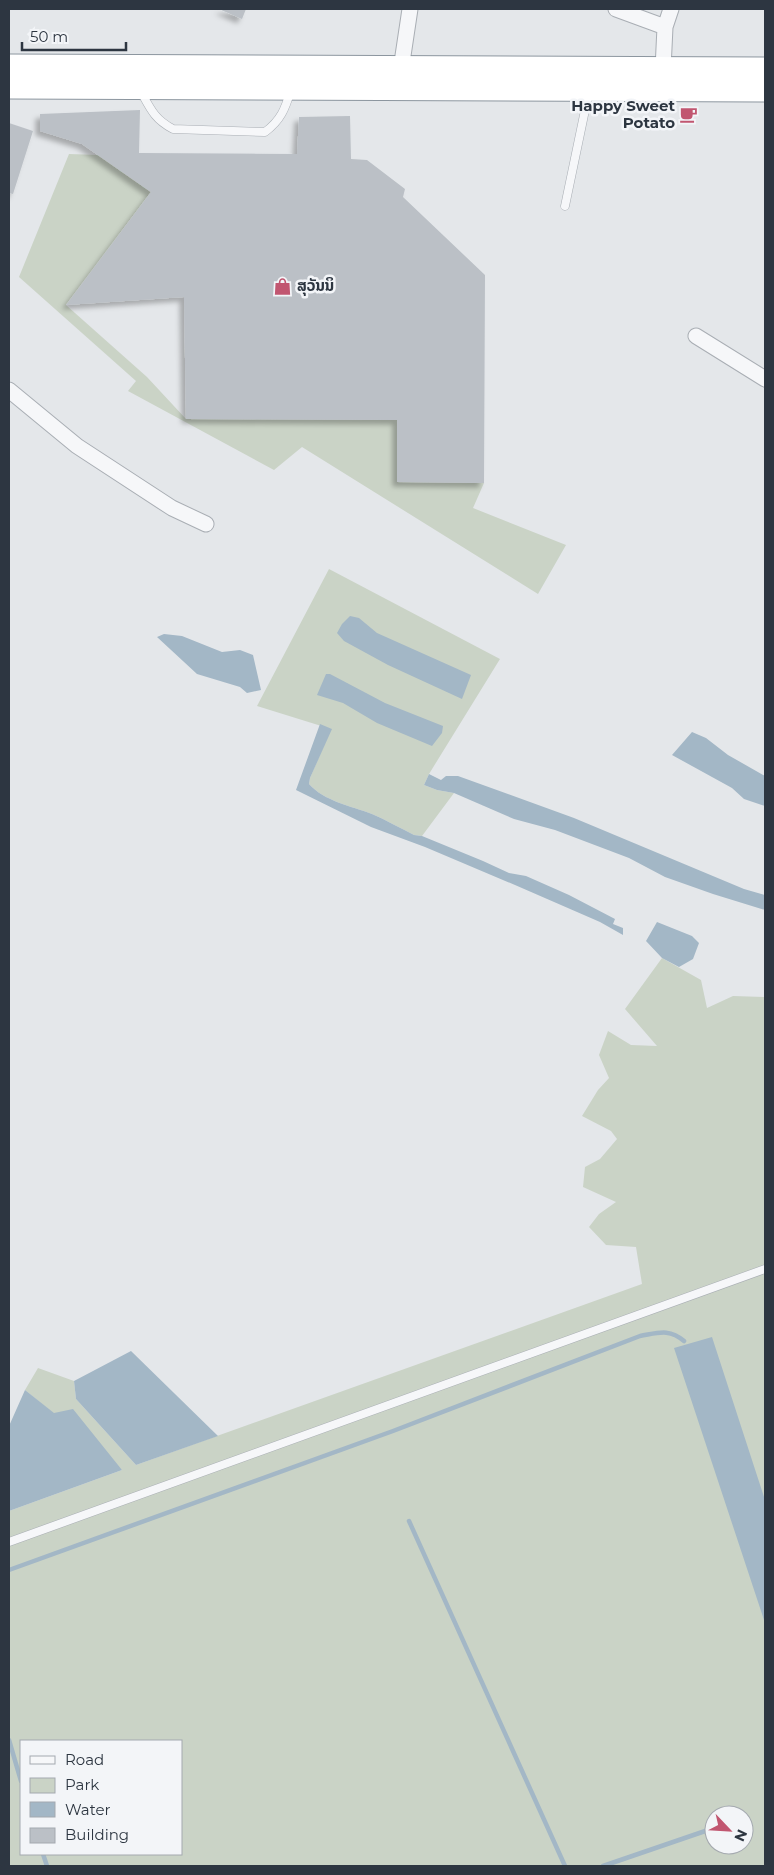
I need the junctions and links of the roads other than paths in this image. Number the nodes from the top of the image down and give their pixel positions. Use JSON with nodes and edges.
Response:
{"nodes":[{"id":1,"x":410,"y":9,"type":"edge"},
{"id":2,"x":616,"y":9,"type":"edge"},
{"id":3,"x":671,"y":9,"type":"edge"},
{"id":4,"x":665,"y":27,"type":"junction"},
{"id":5,"x":9,"y":67,"type":"edge"},
{"id":6,"x":402,"y":69,"type":"junction"},
{"id":7,"x":663,"y":69,"type":"junction"},
{"id":8,"x":294,"y":78,"type":"junction"},
{"id":9,"x":9,"y":86,"type":"edge"},
{"id":10,"x":138,"y":86,"type":"junction"},
{"id":11,"x":764,"y":86,"type":"edge"},
{"id":12,"x":590,"y":89,"type":"junction"},
{"id":13,"x":565,"y":206,"type":"dead end"},
{"id":14,"x":696,"y":336,"type":"dead end"},
{"id":15,"x":765,"y":379,"type":"edge"},
{"id":16,"x":9,"y":390,"type":"edge"},
{"id":17,"x":206,"y":524,"type":"dead end"},
{"id":18,"x":765,"y":1269,"type":"edge"},
{"id":19,"x":9,"y":1542,"type":"edge"}],
"edges":[{"from":1,"to":6,"type":"street"},
{"from":2,"to":4,"type":"street"},
{"from":3,"to":4,"type":"street"},
{"from":4,"to":7,"type":"street"},
{"from":5,"to":8,"type":"highway"},
{"from":6,"to":7,"type":"highway"},
{"from":6,"to":8,"type":"highway"},
{"from":7,"to":11,"type":"highway"},
{"from":8,"to":10,"type":"highway"},
{"from":8,"to":10,"type":"lane"},
{"from":8,"to":12,"type":"highway"},
{"from":9,"to":10,"type":"highway"},
{"from":11,"to":12,"type":"highway"},
{"from":12,"to":13,"type":"lane"},
{"from":14,"to":15,"type":"street"},
{"from":16,"to":17,"type":"street"},
{"from":18,"to":19,"type":"lane"}]}
